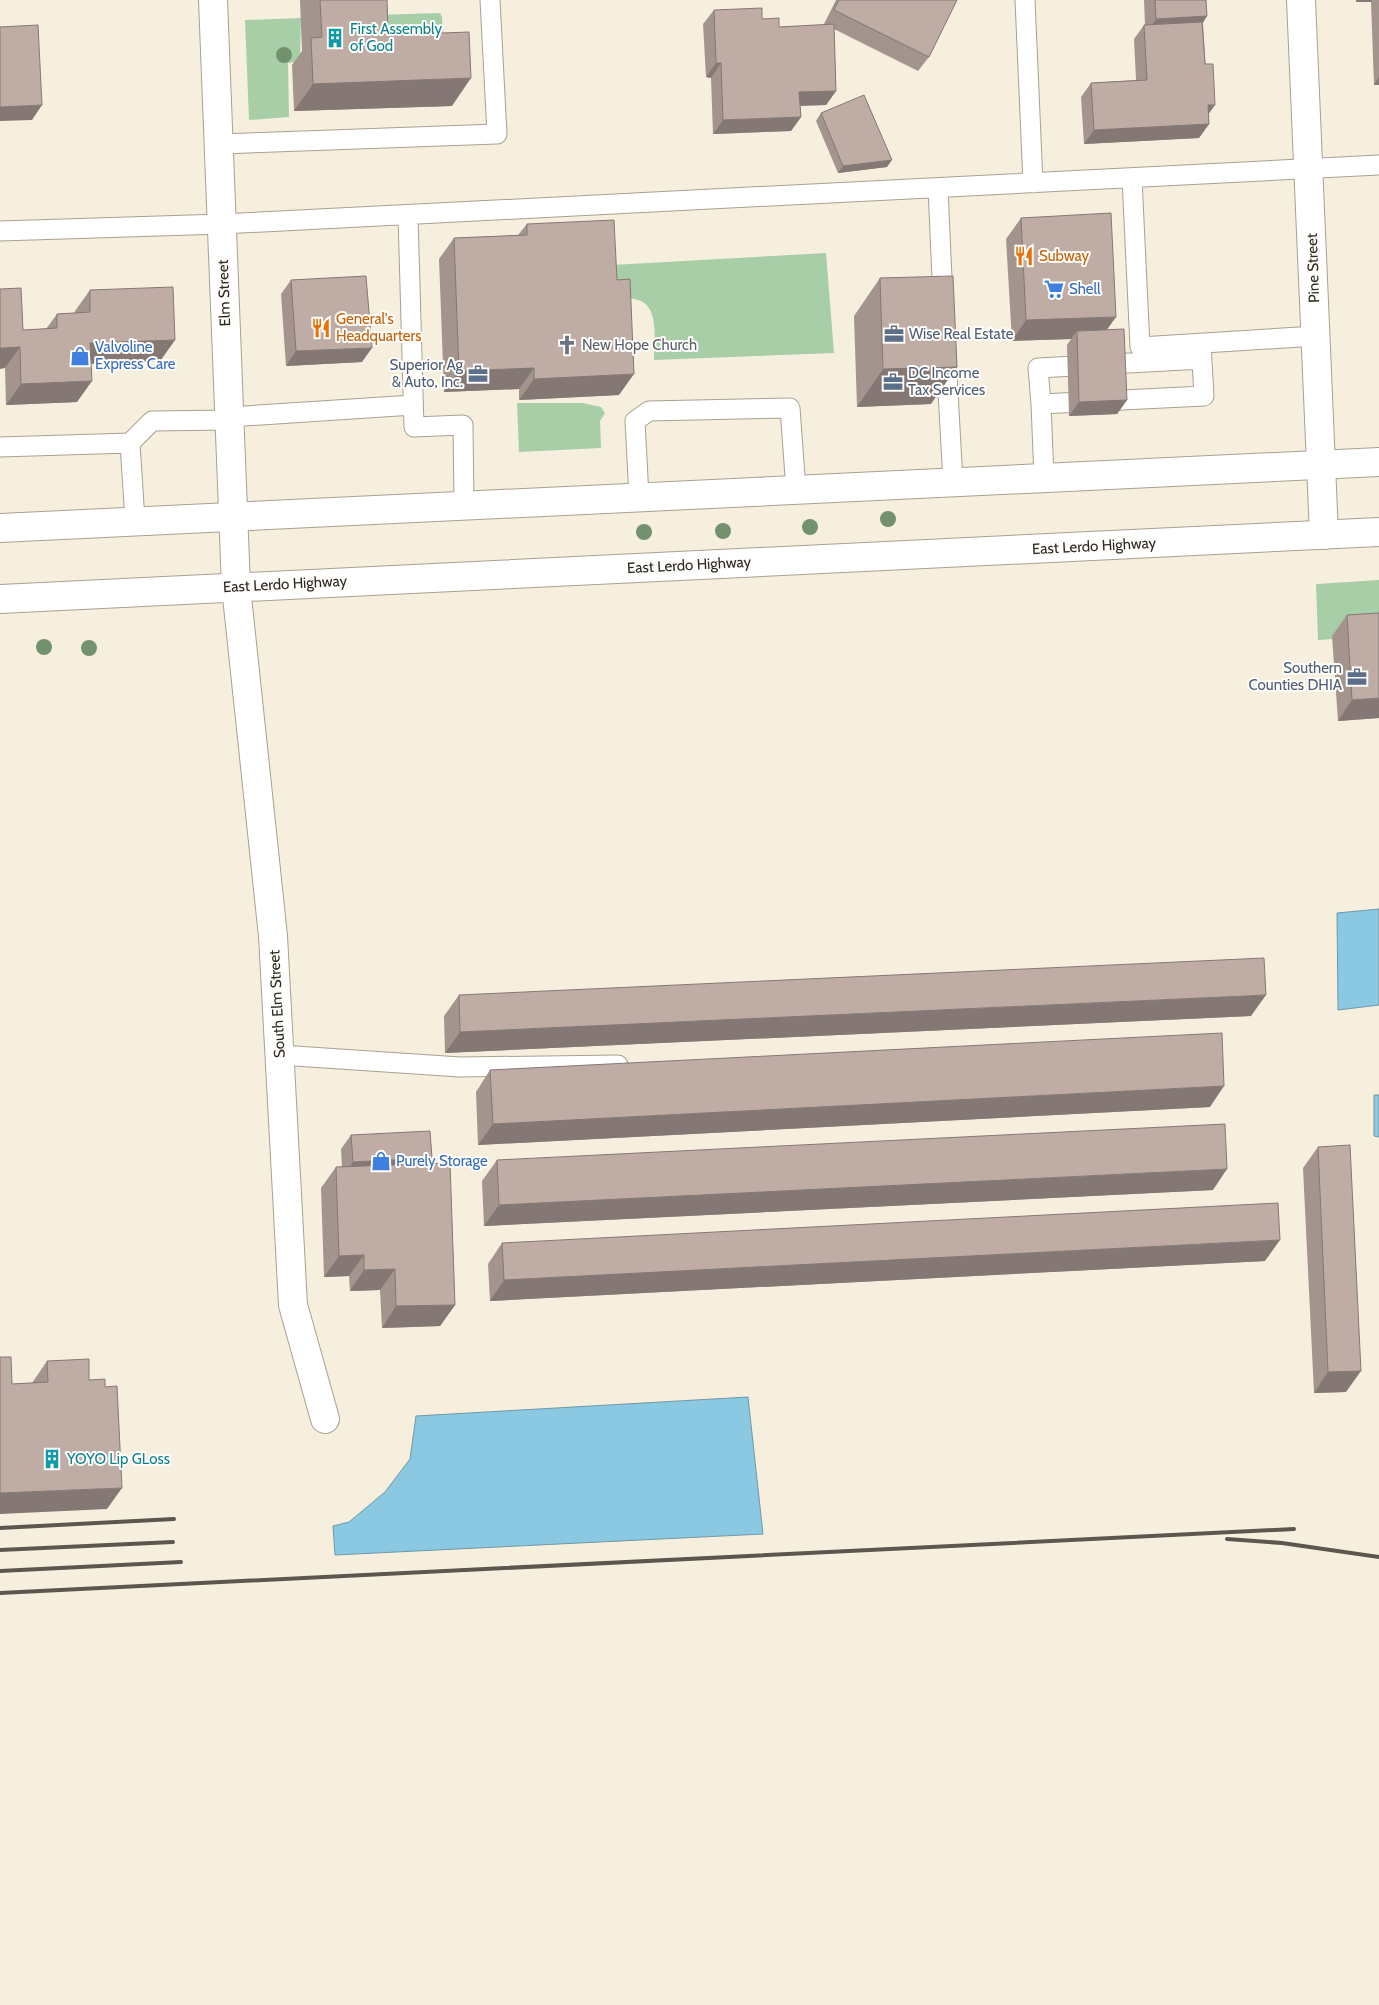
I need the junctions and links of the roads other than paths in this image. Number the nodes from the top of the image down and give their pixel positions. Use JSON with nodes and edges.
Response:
{"nodes":[{"id":1,"x":213,"y":0,"type":"edge"},
{"id":2,"x":490,"y":0,"type":"edge"},
{"id":3,"x":1025,"y":0,"type":"edge"},
{"id":4,"x":1301,"y":0,"type":"edge"},
{"id":5,"x":219,"y":144,"type":"junction"},
{"id":6,"x":1379,"y":165,"type":"edge"},
{"id":7,"x":1309,"y":168,"type":"junction"},
{"id":8,"x":1132,"y":178,"type":"junction"},
{"id":9,"x":1033,"y":183,"type":"junction"},
{"id":10,"x":938,"y":188,"type":"junction"},
{"id":11,"x":408,"y":215,"type":"junction"},
{"id":12,"x":222,"y":224,"type":"junction"},
{"id":13,"x":0,"y":232,"type":"edge"},
{"id":14,"x":945,"y":323,"type":"edge"},
{"id":15,"x":1316,"y":336,"type":"junction"},
{"id":16,"x":946,"y":342,"type":"edge"},
{"id":17,"x":1202,"y":351,"type":"junction"},
{"id":18,"x":1041,"y":404,"type":"junction"},
{"id":19,"x":413,"y":405,"type":"junction"},
{"id":20,"x":230,"y":418,"type":"junction"},
{"id":21,"x":130,"y":443,"type":"junction"},
{"id":22,"x":0,"y":447,"type":"edge"},
{"id":23,"x":1379,"y":462,"type":"edge"},
{"id":24,"x":1321,"y":464,"type":"junction"},
{"id":25,"x":1044,"y":478,"type":"junction"},
{"id":26,"x":953,"y":482,"type":"junction"},
{"id":27,"x":796,"y":490,"type":"junction"},
{"id":28,"x":639,"y":497,"type":"junction"},
{"id":29,"x":464,"y":505,"type":"junction"},
{"id":30,"x":233,"y":516,"type":"junction"},
{"id":31,"x":135,"y":521,"type":"junction"},
{"id":32,"x":0,"y":528,"type":"edge"},
{"id":33,"x":1379,"y":532,"type":"edge"},
{"id":34,"x":1324,"y":535,"type":"junction"},
{"id":35,"x":236,"y":587,"type":"junction"},
{"id":36,"x":0,"y":599,"type":"edge"},
{"id":37,"x":280,"y":1055,"type":"junction"},
{"id":38,"x":632,"y":1065,"type":"edge"},
{"id":39,"x":324,"y":1419,"type":"dead end"}],
"edges":[{"from":1,"to":5,"type":"main road","name":"Elm Street"},
{"from":2,"to":5,"type":"lane"},
{"from":3,"to":9,"type":"lane"},
{"from":4,"to":7,"type":"main road","name":"Pine Street"},
{"from":5,"to":12,"type":"main road","name":"Elm Street"},
{"from":6,"to":7,"type":"lane"},
{"from":7,"to":8,"type":"lane"},
{"from":7,"to":15,"type":"main road","name":"Pine Street"},
{"from":8,"to":9,"type":"lane"},
{"from":8,"to":17,"type":"lane"},
{"from":9,"to":10,"type":"lane"},
{"from":10,"to":11,"type":"lane"},
{"from":10,"to":14,"type":"lane"},
{"from":11,"to":12,"type":"lane"},
{"from":11,"to":19,"type":"lane"},
{"from":12,"to":13,"type":"lane"},
{"from":12,"to":20,"type":"main road","name":"Elm Street"},
{"from":15,"to":17,"type":"lane"},
{"from":15,"to":24,"type":"main road","name":"Pine Street"},
{"from":16,"to":26,"type":"lane"},
{"from":17,"to":18,"type":"lane"},
{"from":17,"to":18,"type":"lane"},
{"from":18,"to":25,"type":"lane"},
{"from":19,"to":20,"type":"lane"},
{"from":19,"to":29,"type":"lane"},
{"from":20,"to":21,"type":"lane"},
{"from":20,"to":30,"type":"main road","name":"Elm Street"},
{"from":21,"to":22,"type":"lane"},
{"from":21,"to":31,"type":"lane"},
{"from":23,"to":24,"type":"main road"},
{"from":24,"to":25,"type":"main road"},
{"from":24,"to":34,"type":"main road","name":"Pine Street"},
{"from":25,"to":26,"type":"main road"},
{"from":26,"to":27,"type":"main road"},
{"from":27,"to":28,"type":"main road"},
{"from":27,"to":28,"type":"lane"},
{"from":28,"to":29,"type":"main road"},
{"from":29,"to":30,"type":"main road"},
{"from":30,"to":31,"type":"main road"},
{"from":30,"to":35,"type":"main road","name":"Elm Street"},
{"from":31,"to":32,"type":"main road"},
{"from":33,"to":34,"type":"main road","name":"East Lerdo Highway"},
{"from":34,"to":35,"type":"main road","name":"East Lerdo Highway"},
{"from":35,"to":36,"type":"main road","name":"East Lerdo Highway"},
{"from":35,"to":37,"type":"main road","name":"South Elm Street"},
{"from":37,"to":38,"type":"lane"},
{"from":37,"to":39,"type":"main road","name":"South Elm Street"}]}
